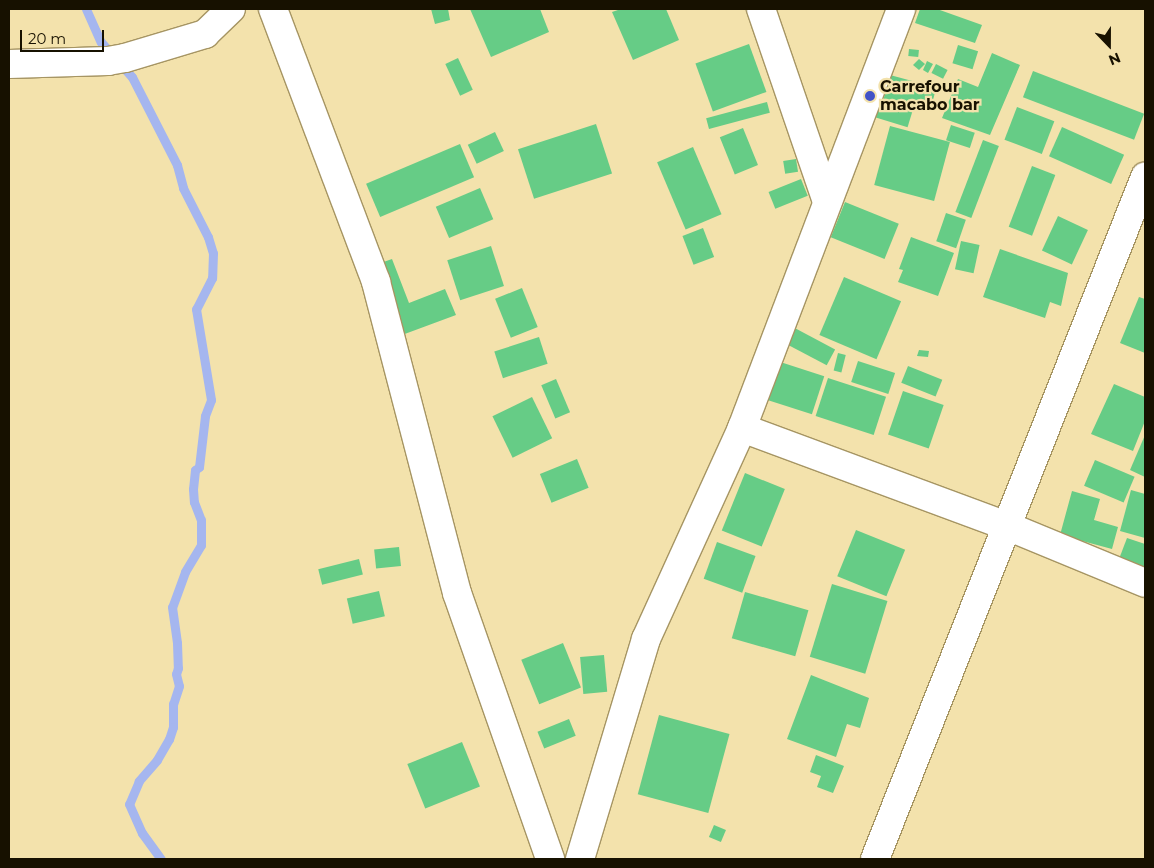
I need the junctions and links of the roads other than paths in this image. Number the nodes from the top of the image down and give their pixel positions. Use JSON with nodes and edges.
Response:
{"nodes":[{"id":1,"x":231,"y":9,"type":"edge"},
{"id":2,"x":273,"y":9,"type":"edge"},
{"id":3,"x":762,"y":9,"type":"edge"},
{"id":4,"x":901,"y":9,"type":"edge"},
{"id":5,"x":9,"y":64,"type":"edge"},
{"id":6,"x":1145,"y":176,"type":"edge"},
{"id":7,"x":827,"y":202,"type":"junction"},
{"id":8,"x":742,"y":428,"type":"junction"},
{"id":9,"x":1007,"y":526,"type":"junction"},
{"id":10,"x":1145,"y":583,"type":"edge"},
{"id":11,"x":550,"y":859,"type":"edge"},
{"id":12,"x":580,"y":859,"type":"edge"},
{"id":13,"x":875,"y":859,"type":"edge"}],
"edges":[{"from":1,"to":5,"type":"street"},
{"from":2,"to":11,"type":"street"},
{"from":3,"to":7,"type":"street"},
{"from":4,"to":7,"type":"street"},
{"from":6,"to":9,"type":"street"},
{"from":7,"to":8,"type":"street"},
{"from":8,"to":9,"type":"street"},
{"from":8,"to":12,"type":"street"},
{"from":9,"to":10,"type":"street"},
{"from":9,"to":13,"type":"street"}]}
